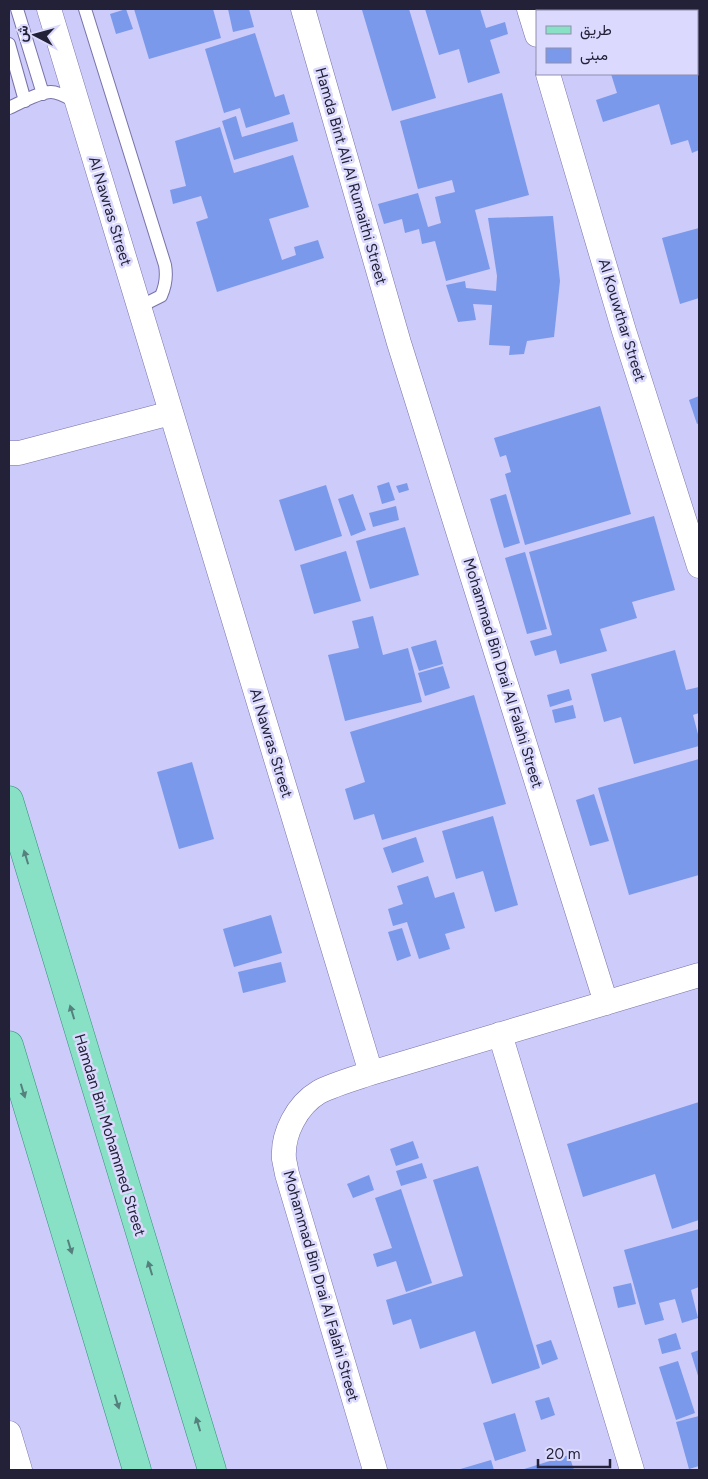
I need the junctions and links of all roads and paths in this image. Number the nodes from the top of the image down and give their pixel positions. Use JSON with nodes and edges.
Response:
{"nodes":[{"id":1,"x":17,"y":9,"type":"edge"},
{"id":2,"x":49,"y":9,"type":"edge"},
{"id":3,"x":85,"y":9,"type":"edge"},
{"id":4,"x":303,"y":9,"type":"edge"},
{"id":5,"x":529,"y":9,"type":"edge"},
{"id":6,"x":536,"y":32,"type":"edge"},
{"id":7,"x":9,"y":44,"type":"edge"},
{"id":8,"x":548,"y":75,"type":"edge"},
{"id":9,"x":43,"y":94,"type":"junction"},
{"id":10,"x":25,"y":101,"type":"junction"},
{"id":11,"x":78,"y":103,"type":"junction"},
{"id":12,"x":9,"y":108,"type":"edge"},
{"id":13,"x":139,"y":307,"type":"junction"},
{"id":14,"x":399,"y":342,"type":"joint"},
{"id":15,"x":171,"y":413,"type":"junction"},
{"id":16,"x":12,"y":456,"type":"edge"},
{"id":17,"x":699,"y":566,"type":"edge"},
{"id":18,"x":9,"y":800,"type":"edge"},
{"id":19,"x":699,"y":975,"type":"edge"},
{"id":20,"x":606,"y":1003,"type":"junction"},
{"id":21,"x":500,"y":1034,"type":"junction"},
{"id":22,"x":9,"y":1044,"type":"edge"},
{"id":23,"x":371,"y":1073,"type":"junction"},
{"id":24,"x":9,"y":1433,"type":"edge"},
{"id":25,"x":20,"y":1470,"type":"edge"},
{"id":26,"x":137,"y":1470,"type":"edge"},
{"id":27,"x":212,"y":1470,"type":"edge"},
{"id":28,"x":375,"y":1470,"type":"edge"},
{"id":29,"x":632,"y":1470,"type":"edge"}],
"edges":[{"from":1,"to":9,"type":"lane"},
{"from":2,"to":11,"type":"street","name":"Al Nawras Street"},
{"from":3,"to":13,"type":"lane"},
{"from":4,"to":14,"type":"street","name":"Hamda Bint Ali Al Rumaithi Street"},
{"from":5,"to":6,"type":"street"},
{"from":7,"to":10,"type":"lane"},
{"from":8,"to":17,"type":"street","name":"Al Kouwthar Street"},
{"from":9,"to":10,"type":"lane"},
{"from":9,"to":11,"type":"lane"},
{"from":10,"to":12,"type":"lane"},
{"from":11,"to":13,"type":"street","name":"Al Nawras Street"},
{"from":13,"to":15,"type":"street","name":"Al Nawras Street"},
{"from":14,"to":20,"type":"street","name":"Mohammad Bin Drai Al Falahi Street"},
{"from":15,"to":16,"type":"street"},
{"from":15,"to":23,"type":"street","name":"Al Nawras Street"},
{"from":27,"to":18,"type":"main road","name":"Hamdan Bin Mohammed Street","one_way":true},
{"from":19,"to":20,"type":"street","name":"Mohammad Bin Drai Al Falahi Street"},
{"from":20,"to":21,"type":"street","name":"Mohammad Bin Drai Al Falahi Street"},
{"from":21,"to":23,"type":"street","name":"Mohammad Bin Drai Al Falahi Street"},
{"from":21,"to":29,"type":"street"},
{"from":22,"to":26,"type":"main road","one_way":true},
{"from":23,"to":28,"type":"street","name":"Mohammad Bin Drai Al Falahi Street"},
{"from":24,"to":25,"type":"street"}]}
